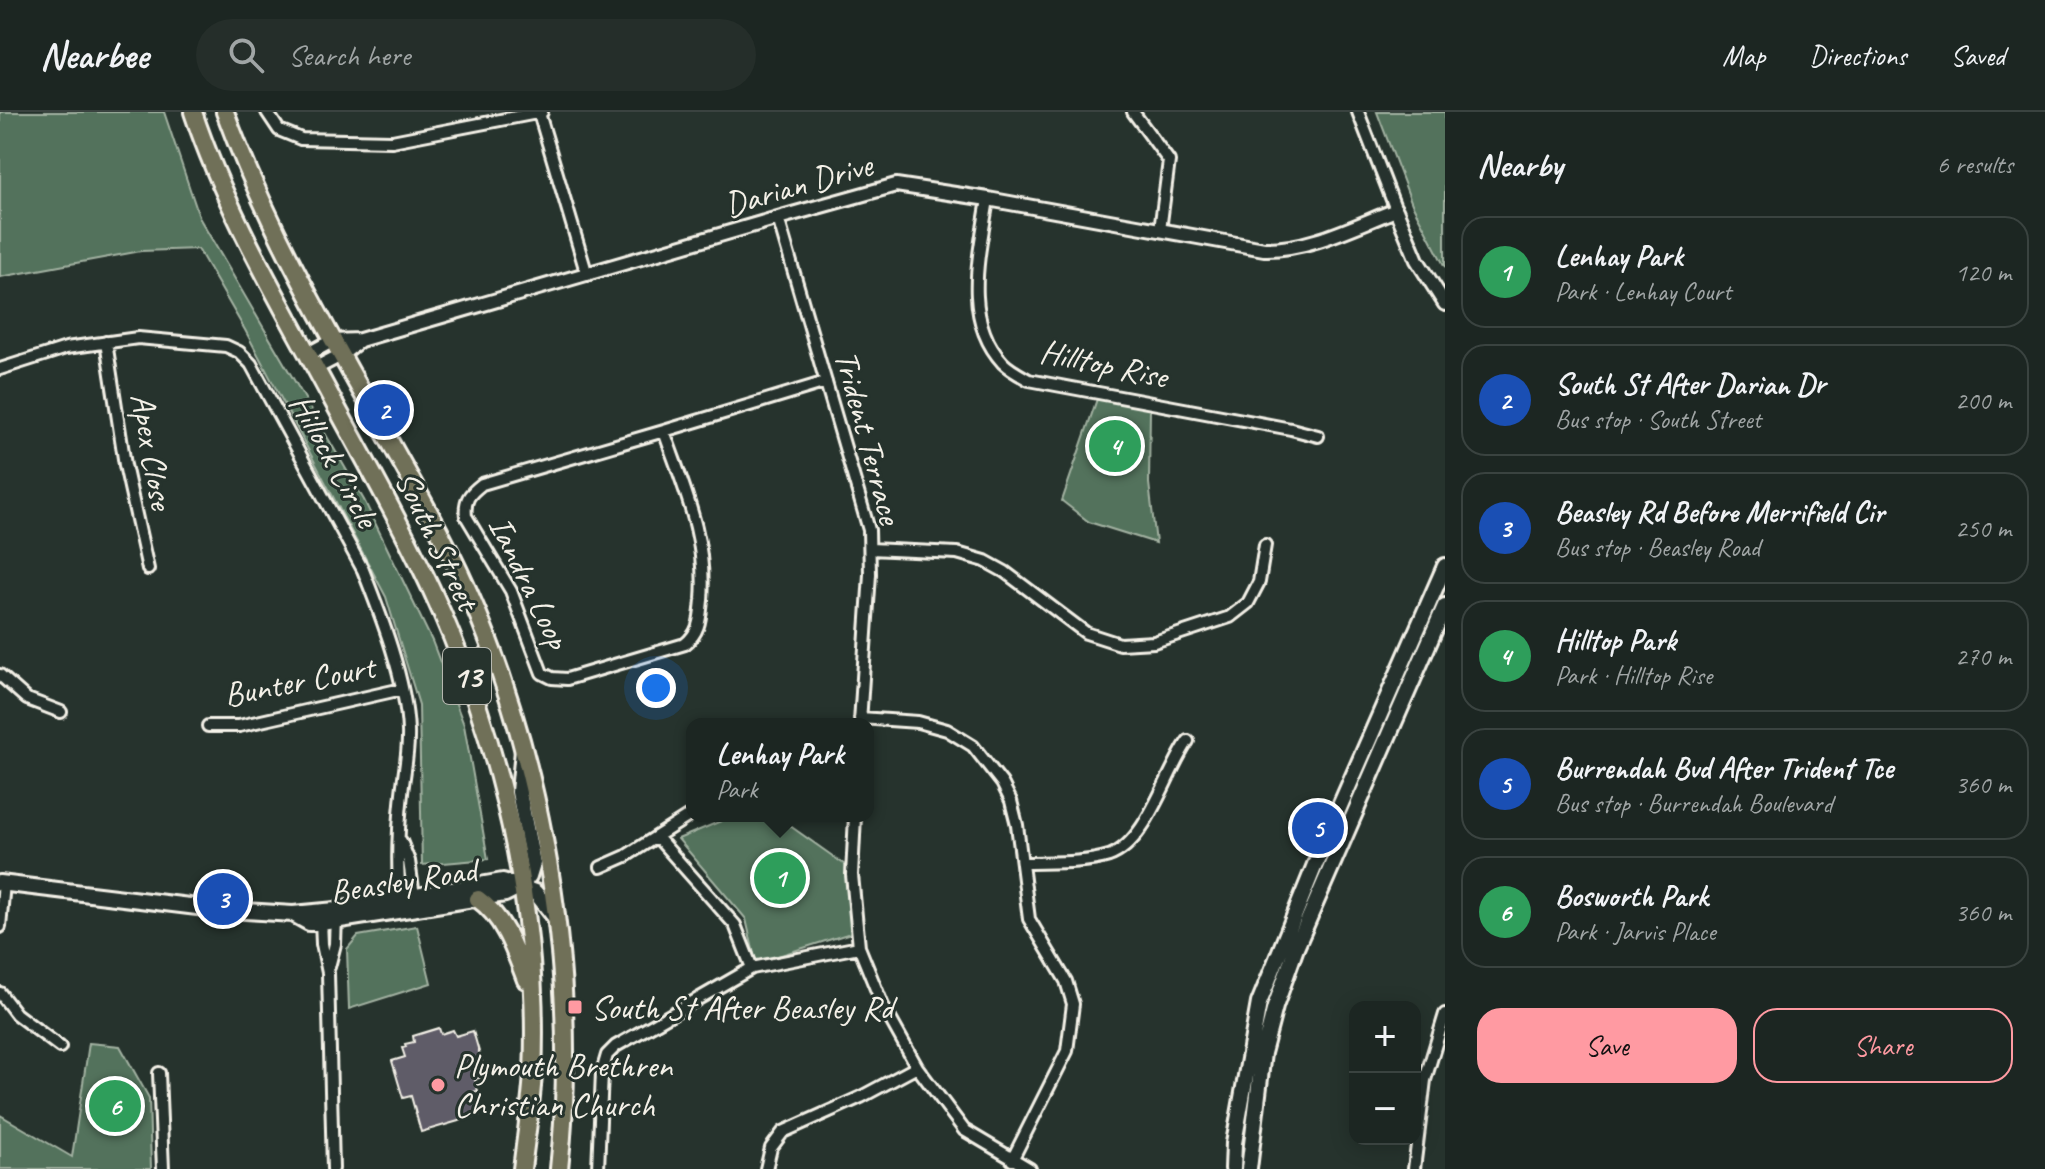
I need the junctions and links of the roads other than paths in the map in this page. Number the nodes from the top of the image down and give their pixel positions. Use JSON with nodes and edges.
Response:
{"nodes":[{"id":1,"x":193,"y":112,"type":"edge"},
{"id":2,"x":225,"y":112,"type":"edge"},
{"id":3,"x":267,"y":112,"type":"edge"},
{"id":4,"x":540,"y":112,"type":"edge"},
{"id":5,"x":1133,"y":112,"type":"edge"},
{"id":6,"x":1358,"y":112,"type":"edge"},
{"id":7,"x":988,"y":199,"type":"junction"},
{"id":8,"x":1396,"y":210,"type":"junction"},
{"id":9,"x":778,"y":218,"type":"junction"},
{"id":10,"x":1160,"y":230,"type":"junction"},
{"id":11,"x":587,"y":275,"type":"junction"},
{"id":12,"x":1445,"y":304,"type":"edge"},
{"id":13,"x":106,"y":342,"type":"junction"},
{"id":14,"x":336,"y":348,"type":"junction"},
{"id":15,"x":312,"y":361,"type":"junction"},
{"id":16,"x":0,"y":369,"type":"edge"},
{"id":17,"x":826,"y":382,"type":"junction"},
{"id":18,"x":664,"y":431,"type":"junction"},
{"id":19,"x":1318,"y":436,"type":"dead end"},
{"id":20,"x":1265,"y":545,"type":"dead end"},
{"id":21,"x":870,"y":549,"type":"junction"},
{"id":22,"x":1445,"y":566,"type":"edge"},
{"id":23,"x":148,"y":569,"type":"dead end"},
{"id":24,"x":1445,"y":606,"type":"edge"},
{"id":25,"x":0,"y":675,"type":"edge"},
{"id":26,"x":402,"y":689,"type":"junction"},
{"id":27,"x":61,"y":712,"type":"dead end"},
{"id":28,"x":860,"y":718,"type":"edge"},
{"id":29,"x":874,"y":721,"type":"edge"},
{"id":30,"x":208,"y":726,"type":"dead end"},
{"id":31,"x":1188,"y":741,"type":"dead end"},
{"id":32,"x":523,"y":750,"type":"junction"},
{"id":33,"x":686,"y":818,"type":"edge"},
{"id":34,"x":855,"y":822,"type":"edge"},
{"id":35,"x":657,"y":837,"type":"junction"},
{"id":36,"x":1022,"y":863,"type":"junction"},
{"id":37,"x":601,"y":867,"type":"dead end"},
{"id":38,"x":2,"y":883,"type":"edge"},
{"id":39,"x":521,"y":886,"type":"junction"},
{"id":40,"x":478,"y":899,"type":"junction"},
{"id":41,"x":408,"y":904,"type":"junction"},
{"id":42,"x":329,"y":916,"type":"junction"},
{"id":43,"x":557,"y":921,"type":"junction"},
{"id":44,"x":0,"y":927,"type":"edge"},
{"id":45,"x":859,"y":947,"type":"junction"},
{"id":46,"x":752,"y":968,"type":"junction"},
{"id":47,"x":0,"y":993,"type":"edge"},
{"id":48,"x":532,"y":997,"type":"junction"},
{"id":49,"x":1445,"y":1014,"type":"edge"},
{"id":50,"x":60,"y":1047,"type":"dead end"},
{"id":51,"x":917,"y":1067,"type":"junction"},
{"id":52,"x":159,"y":1073,"type":"dead end"},
{"id":53,"x":1012,"y":1160,"type":"junction"},
{"id":54,"x":163,"y":1169,"type":"edge"},
{"id":55,"x":333,"y":1169,"type":"edge"},
{"id":56,"x":522,"y":1169,"type":"edge"},
{"id":57,"x":559,"y":1169,"type":"edge"},
{"id":58,"x":598,"y":1169,"type":"edge"},
{"id":59,"x":766,"y":1169,"type":"edge"},
{"id":60,"x":1030,"y":1169,"type":"edge"},
{"id":61,"x":1233,"y":1169,"type":"edge"},
{"id":62,"x":1249,"y":1169,"type":"edge"},
{"id":63,"x":1414,"y":1169,"type":"edge"}],
"edges":[{"from":1,"to":15,"type":"highway","name":"South Street","number":"13"},
{"from":2,"to":14,"type":"highway","name":"South Street","number":"13"},
{"from":3,"to":4,"type":"street"},
{"from":4,"to":11,"type":"street"},
{"from":5,"to":10,"type":"street"},
{"from":6,"to":8,"type":"street"},
{"from":7,"to":9,"type":"street","name":"Darian Drive"},
{"from":7,"to":10,"type":"street","name":"Darian Drive"},
{"from":7,"to":19,"type":"street","name":"Hilltop Rise"},
{"from":8,"to":10,"type":"street","name":"Darian Drive"},
{"from":8,"to":12,"type":"street"},
{"from":9,"to":11,"type":"street","name":"Darian Drive"},
{"from":9,"to":17,"type":"street","name":"Trident Terrace"},
{"from":11,"to":14,"type":"street","name":"Darian Drive"},
{"from":13,"to":16,"type":"street","name":"Hillock Circle"},
{"from":13,"to":23,"type":"street","name":"Apex Close"},
{"from":13,"to":26,"type":"street","name":"Hillock Circle"},
{"from":14,"to":15,"type":"street","name":"Darian Drive"},
{"from":14,"to":32,"type":"highway","name":"South Street","number":"13"},
{"from":15,"to":39,"type":"highway","name":"South Street","number":"13"},
{"from":17,"to":18,"type":"street","name":"Iandra Loop"},
{"from":17,"to":21,"type":"street","name":"Trident Terrace"},
{"from":18,"to":18,"type":"street","name":"Iandra Loop"},
{"from":20,"to":21,"type":"street"},
{"from":21,"to":28,"type":"street","name":"Trident Terrace"},
{"from":22,"to":61,"type":"main road"},
{"from":24,"to":62,"type":"main road"},
{"from":25,"to":27,"type":"street"},
{"from":26,"to":30,"type":"street","name":"Bunter Court"},
{"from":26,"to":41,"type":"street","name":"Hillock Circle"},
{"from":29,"to":36,"type":"street"},
{"from":31,"to":36,"type":"street"},
{"from":32,"to":39,"type":"main road","name":"Beasley Road"},
{"from":32,"to":43,"type":"highway","name":"South Street","number":"13"},
{"from":33,"to":35,"type":"street"},
{"from":34,"to":45,"type":"street"},
{"from":35,"to":37,"type":"street"},
{"from":35,"to":46,"type":"street"},
{"from":36,"to":53,"type":"street"},
{"from":38,"to":42,"type":"main road","name":"Beasley Road"},
{"from":38,"to":44,"type":"street"},
{"from":39,"to":40,"type":"main road","name":"Beasley Road"},
{"from":39,"to":41,"type":"main road","name":"Beasley Road"},
{"from":39,"to":43,"type":"main road","name":"Beasley Road"},
{"from":39,"to":48,"type":"highway","name":"South Street","number":"13"},
{"from":40,"to":41,"type":"main road","name":"Beasley Road"},
{"from":40,"to":48,"type":"highway"},
{"from":41,"to":42,"type":"main road","name":"Beasley Road"},
{"from":42,"to":55,"type":"street"},
{"from":43,"to":57,"type":"highway","name":"South Street","number":"13"},
{"from":45,"to":46,"type":"street"},
{"from":45,"to":51,"type":"street"},
{"from":46,"to":58,"type":"street"},
{"from":47,"to":50,"type":"street"},
{"from":48,"to":56,"type":"highway","name":"South Street","number":"13"},
{"from":49,"to":63,"type":"street"},
{"from":51,"to":53,"type":"street"},
{"from":51,"to":59,"type":"street"},
{"from":52,"to":54,"type":"street"},
{"from":53,"to":60,"type":"street"}]}
